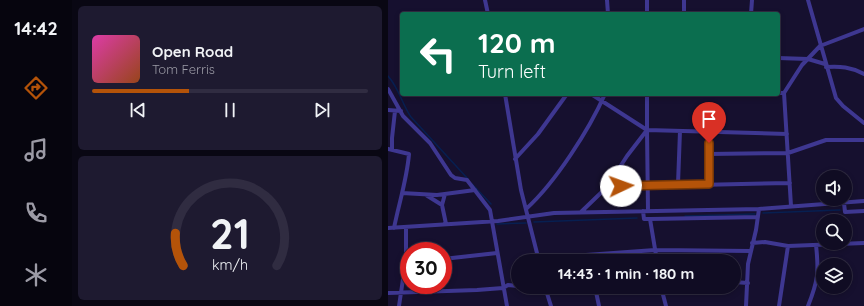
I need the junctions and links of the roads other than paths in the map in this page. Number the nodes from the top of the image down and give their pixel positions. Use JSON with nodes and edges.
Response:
{"nodes":[{"id":1,"x":485,"y":0,"type":"edge"},
{"id":2,"x":607,"y":0,"type":"edge"},
{"id":3,"x":647,"y":0,"type":"edge"},
{"id":4,"x":684,"y":0,"type":"edge"},
{"id":5,"x":752,"y":0,"type":"edge"},
{"id":6,"x":808,"y":0,"type":"edge"},
{"id":7,"x":488,"y":12,"type":"edge"},
{"id":8,"x":608,"y":12,"type":"edge"},
{"id":9,"x":647,"y":12,"type":"edge"},
{"id":10,"x":684,"y":12,"type":"edge"},
{"id":11,"x":751,"y":12,"type":"edge"},
{"id":12,"x":864,"y":29,"type":"edge"},
{"id":13,"x":820,"y":46,"type":"junction"},
{"id":14,"x":780,"y":58,"type":"edge"},
{"id":15,"x":808,"y":59,"type":"junction"},
{"id":16,"x":826,"y":66,"type":"junction"},
{"id":17,"x":864,"y":74,"type":"edge"},
{"id":18,"x":388,"y":89,"type":"edge"},
{"id":19,"x":780,"y":93,"type":"edge"},
{"id":20,"x":784,"y":93,"type":"junction"},
{"id":21,"x":505,"y":96,"type":"edge"},
{"id":22,"x":566,"y":96,"type":"edge"},
{"id":23,"x":594,"y":96,"type":"edge"},
{"id":24,"x":604,"y":96,"type":"edge"},
{"id":25,"x":647,"y":96,"type":"edge"},
{"id":26,"x":602,"y":101,"type":"junction"},
{"id":27,"x":388,"y":110,"type":"edge"},
{"id":28,"x":395,"y":111,"type":"junction"},
{"id":29,"x":401,"y":111,"type":"junction"},
{"id":30,"x":864,"y":123,"type":"edge"},
{"id":31,"x":647,"y":130,"type":"junction"},
{"id":32,"x":680,"y":131,"type":"junction"},
{"id":33,"x":709,"y":132,"type":"junction"},
{"id":34,"x":787,"y":134,"type":"junction"},
{"id":35,"x":864,"y":140,"type":"edge"},
{"id":36,"x":390,"y":150,"type":"edge"},
{"id":37,"x":788,"y":153,"type":"junction"},
{"id":38,"x":708,"y":154,"type":"junction"},
{"id":39,"x":515,"y":159,"type":"junction"},
{"id":40,"x":790,"y":183,"type":"junction"},
{"id":41,"x":647,"y":184,"type":"junction"},
{"id":42,"x":678,"y":184,"type":"junction"},
{"id":43,"x":709,"y":184,"type":"junction"},
{"id":44,"x":608,"y":186,"type":"junction"},
{"id":45,"x":475,"y":190,"type":"junction"},
{"id":46,"x":402,"y":193,"type":"junction"},
{"id":47,"x":426,"y":194,"type":"junction"},
{"id":48,"x":445,"y":194,"type":"junction"},
{"id":49,"x":864,"y":201,"type":"edge"},
{"id":50,"x":852,"y":202,"type":"edge"},
{"id":51,"x":442,"y":205,"type":"junction"},
{"id":52,"x":816,"y":205,"type":"edge"},
{"id":53,"x":791,"y":206,"type":"junction"},
{"id":54,"x":844,"y":206,"type":"edge"},
{"id":55,"x":526,"y":209,"type":"junction"},
{"id":56,"x":759,"y":209,"type":"junction"},
{"id":57,"x":645,"y":211,"type":"junction"},
{"id":58,"x":864,"y":211,"type":"edge"},
{"id":59,"x":581,"y":212,"type":"junction"},
{"id":60,"x":758,"y":217,"type":"junction"},
{"id":61,"x":529,"y":218,"type":"junction"},
{"id":62,"x":650,"y":219,"type":"junction"},
{"id":63,"x":492,"y":221,"type":"junction"},
{"id":64,"x":446,"y":224,"type":"junction"},
{"id":65,"x":406,"y":227,"type":"junction"},
{"id":66,"x":388,"y":228,"type":"edge"},
{"id":67,"x":394,"y":228,"type":"junction"},
{"id":68,"x":406,"y":242,"type":"edge"},
{"id":69,"x":752,"y":243,"type":"junction"},
{"id":70,"x":864,"y":243,"type":"edge"},
{"id":71,"x":852,"y":244,"type":"edge"},
{"id":72,"x":816,"y":245,"type":"edge"},
{"id":73,"x":788,"y":246,"type":"junction"},
{"id":74,"x":655,"y":250,"type":"junction"},
{"id":75,"x":816,"y":250,"type":"edge"},
{"id":76,"x":751,"y":251,"type":"junction"},
{"id":77,"x":497,"y":253,"type":"junction"},
{"id":78,"x":537,"y":254,"type":"edge"},
{"id":79,"x":600,"y":254,"type":"edge"},
{"id":80,"x":656,"y":254,"type":"edge"},
{"id":81,"x":452,"y":259,"type":"edge"},
{"id":82,"x":741,"y":282,"type":"edge"},
{"id":83,"x":748,"y":283,"type":"junction"},
{"id":84,"x":511,"y":285,"type":"edge"},
{"id":85,"x":503,"y":288,"type":"junction"},
{"id":86,"x":452,"y":290,"type":"edge"},
{"id":87,"x":388,"y":293,"type":"edge"},
{"id":88,"x":400,"y":293,"type":"joint"},
{"id":89,"x":547,"y":294,"type":"edge"},
{"id":90,"x":596,"y":294,"type":"edge"},
{"id":91,"x":663,"y":294,"type":"edge"},
{"id":92,"x":399,"y":306,"type":"edge"},
{"id":93,"x":507,"y":306,"type":"edge"},
{"id":94,"x":551,"y":306,"type":"edge"},
{"id":95,"x":599,"y":306,"type":"edge"},
{"id":96,"x":666,"y":306,"type":"edge"},
{"id":97,"x":746,"y":306,"type":"edge"},
{"id":98,"x":779,"y":306,"type":"edge"},
{"id":99,"x":808,"y":306,"type":"edge"}],
"edges":[{"from":1,"to":7,"type":"street"},
{"from":2,"to":8,"type":"street"},
{"from":3,"to":9,"type":"street"},
{"from":4,"to":10,"type":"street"},
{"from":5,"to":11,"type":"street"},
{"from":6,"to":13,"type":"street"},
{"from":12,"to":13,"type":"street"},
{"from":13,"to":15,"type":"street"},
{"from":13,"to":16,"type":"street"},
{"from":14,"to":15,"type":"street"},
{"from":15,"to":16,"type":"street"},
{"from":15,"to":20,"type":"street"},
{"from":16,"to":17,"type":"street"},
{"from":16,"to":30,"type":"street"},
{"from":18,"to":29,"type":"street"},
{"from":19,"to":20,"type":"street"},
{"from":20,"to":34,"type":"street"},
{"from":21,"to":39,"type":"street"},
{"from":22,"to":39,"type":"street"},
{"from":23,"to":26,"type":"street"},
{"from":24,"to":26,"type":"street"},
{"from":25,"to":31,"type":"street"},
{"from":26,"to":31,"type":"street"},
{"from":26,"to":55,"type":"street"},
{"from":27,"to":28,"type":"street"},
{"from":28,"to":29,"type":"street"},
{"from":28,"to":36,"type":"street"},
{"from":29,"to":45,"type":"street"},
{"from":31,"to":32,"type":"street"},
{"from":31,"to":41,"type":"street"},
{"from":31,"to":44,"type":"street"},
{"from":32,"to":33,"type":"street"},
{"from":32,"to":42,"type":"street"},
{"from":33,"to":34,"type":"street"},
{"from":33,"to":38,"type":"street"},
{"from":34,"to":37,"type":"street"},
{"from":35,"to":37,"type":"street"},
{"from":36,"to":46,"type":"street"},
{"from":37,"to":38,"type":"street"},
{"from":37,"to":40,"type":"street"},
{"from":38,"to":43,"type":"street"},
{"from":39,"to":55,"type":"street"},
{"from":40,"to":43,"type":"street"},
{"from":40,"to":53,"type":"street"},
{"from":41,"to":42,"type":"street"},
{"from":41,"to":44,"type":"street"},
{"from":41,"to":57,"type":"street"},
{"from":42,"to":43,"type":"street"},
{"from":44,"to":59,"type":"street"},
{"from":45,"to":48,"type":"street"},
{"from":45,"to":63,"type":"street"},
{"from":46,"to":47,"type":"street"},
{"from":46,"to":67,"type":"street"},
{"from":47,"to":48,"type":"street"},
{"from":47,"to":51,"type":"street"},
{"from":48,"to":51,"type":"street"},
{"from":49,"to":50,"type":"street"},
{"from":51,"to":64,"type":"street"},
{"from":52,"to":53,"type":"street"},
{"from":53,"to":56,"type":"street"},
{"from":54,"to":58,"type":"street"},
{"from":55,"to":61,"type":"street"},
{"from":56,"to":57,"type":"street"},
{"from":56,"to":60,"type":"street"},
{"from":57,"to":59,"type":"street"},
{"from":57,"to":62,"type":"street"},
{"from":59,"to":61,"type":"street"},
{"from":60,"to":62,"type":"street"},
{"from":60,"to":69,"type":"street"},
{"from":61,"to":63,"type":"street"},
{"from":61,"to":78,"type":"street"},
{"from":62,"to":74,"type":"street"},
{"from":63,"to":64,"type":"street"},
{"from":63,"to":77,"type":"street"},
{"from":64,"to":65,"type":"street"},
{"from":65,"to":67,"type":"street"},
{"from":65,"to":68,"type":"street"},
{"from":66,"to":67,"type":"street"},
{"from":69,"to":73,"type":"street"},
{"from":69,"to":76,"type":"street"},
{"from":70,"to":71,"type":"street"},
{"from":72,"to":73,"type":"street"},
{"from":73,"to":98,"type":"street"},
{"from":74,"to":76,"type":"street"},
{"from":74,"to":79,"type":"street"},
{"from":74,"to":80,"type":"street"},
{"from":75,"to":99,"type":"street"},
{"from":76,"to":83,"type":"street"},
{"from":77,"to":81,"type":"street"},
{"from":77,"to":85,"type":"street"},
{"from":82,"to":83,"type":"street"},
{"from":83,"to":97,"type":"street"},
{"from":84,"to":85,"type":"street"},
{"from":85,"to":86,"type":"street"},
{"from":85,"to":93,"type":"street"},
{"from":87,"to":88,"type":"street"},
{"from":88,"to":92,"type":"street"},
{"from":89,"to":94,"type":"street"},
{"from":90,"to":95,"type":"street"},
{"from":91,"to":96,"type":"street"}]}
